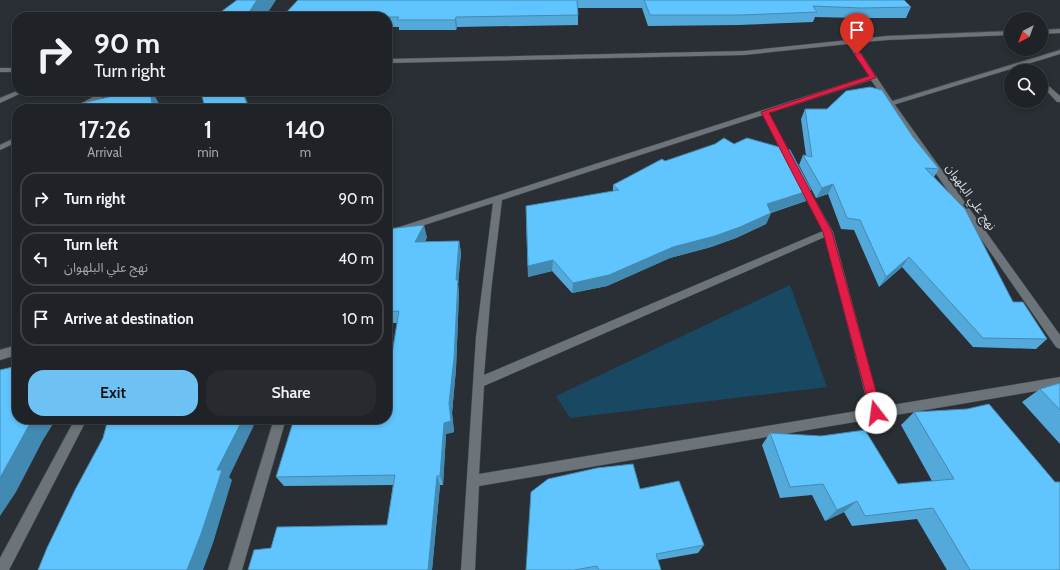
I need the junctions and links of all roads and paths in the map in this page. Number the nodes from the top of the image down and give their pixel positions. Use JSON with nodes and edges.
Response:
{"nodes":[{"id":1,"x":1060,"y":31,"type":"edge"},
{"id":2,"x":1048,"y":32,"type":"edge"},
{"id":3,"x":1004,"y":33,"type":"edge"},
{"id":4,"x":850,"y":42,"type":"junction"},
{"id":5,"x":1060,"y":52,"type":"edge"},
{"id":6,"x":392,"y":61,"type":"edge"},
{"id":7,"x":1024,"y":64,"type":"edge"},
{"id":8,"x":0,"y":70,"type":"edge"},
{"id":9,"x":12,"y":70,"type":"edge"},
{"id":10,"x":1004,"y":70,"type":"edge"},
{"id":11,"x":873,"y":77,"type":"junction"},
{"id":12,"x":1048,"y":88,"type":"edge"},
{"id":13,"x":12,"y":96,"type":"edge"},
{"id":14,"x":100,"y":96,"type":"edge"},
{"id":15,"x":1060,"y":100,"type":"edge"},
{"id":16,"x":0,"y":102,"type":"edge"},
{"id":17,"x":890,"y":103,"type":"junction"},
{"id":18,"x":85,"y":104,"type":"edge"},
{"id":19,"x":765,"y":112,"type":"junction"},
{"id":20,"x":12,"y":142,"type":"edge"},
{"id":21,"x":0,"y":148,"type":"edge"},
{"id":22,"x":498,"y":199,"type":"junction"},
{"id":23,"x":392,"y":232,"type":"edge"},
{"id":24,"x":828,"y":232,"type":"junction"},
{"id":25,"x":1060,"y":344,"type":"edge"},
{"id":26,"x":12,"y":351,"type":"edge"},
{"id":27,"x":0,"y":355,"type":"edge"},
{"id":28,"x":480,"y":382,"type":"junction"},
{"id":29,"x":1060,"y":382,"type":"edge"},
{"id":30,"x":876,"y":413,"type":"junction"},
{"id":31,"x":77,"y":424,"type":"edge"},
{"id":32,"x":279,"y":424,"type":"edge"},
{"id":33,"x":473,"y":481,"type":"junction"},
{"id":34,"x":1,"y":570,"type":"edge"},
{"id":35,"x":235,"y":570,"type":"edge"},
{"id":36,"x":468,"y":570,"type":"edge"}],
"edges":[{"from":1,"to":2,"type":"street"},
{"from":3,"to":4,"type":"street"},
{"from":4,"to":6,"type":"street"},
{"from":4,"to":11,"type":"street","name":"نهج علي البلهوان"},
{"from":5,"to":7,"type":"street"},
{"from":8,"to":9,"type":"street"},
{"from":10,"to":17,"type":"street"},
{"from":11,"to":17,"type":"street","name":"نهج علي البلهوان"},
{"from":11,"to":19,"type":"street"},
{"from":12,"to":15,"type":"street"},
{"from":13,"to":16,"type":"street"},
{"from":14,"to":18,"type":"street"},
{"from":17,"to":25,"type":"street","name":"نهج علي البلهوان"},
{"from":19,"to":22,"type":"street"},
{"from":19,"to":24,"type":"street"},
{"from":20,"to":21,"type":"street"},
{"from":22,"to":23,"type":"street"},
{"from":22,"to":28,"type":"street"},
{"from":24,"to":28,"type":"street"},
{"from":24,"to":30,"type":"street"},
{"from":26,"to":27,"type":"street"},
{"from":28,"to":33,"type":"street"},
{"from":29,"to":30,"type":"street"},
{"from":30,"to":33,"type":"street"},
{"from":31,"to":34,"type":"street"},
{"from":32,"to":35,"type":"street"},
{"from":33,"to":36,"type":"street"}]}
